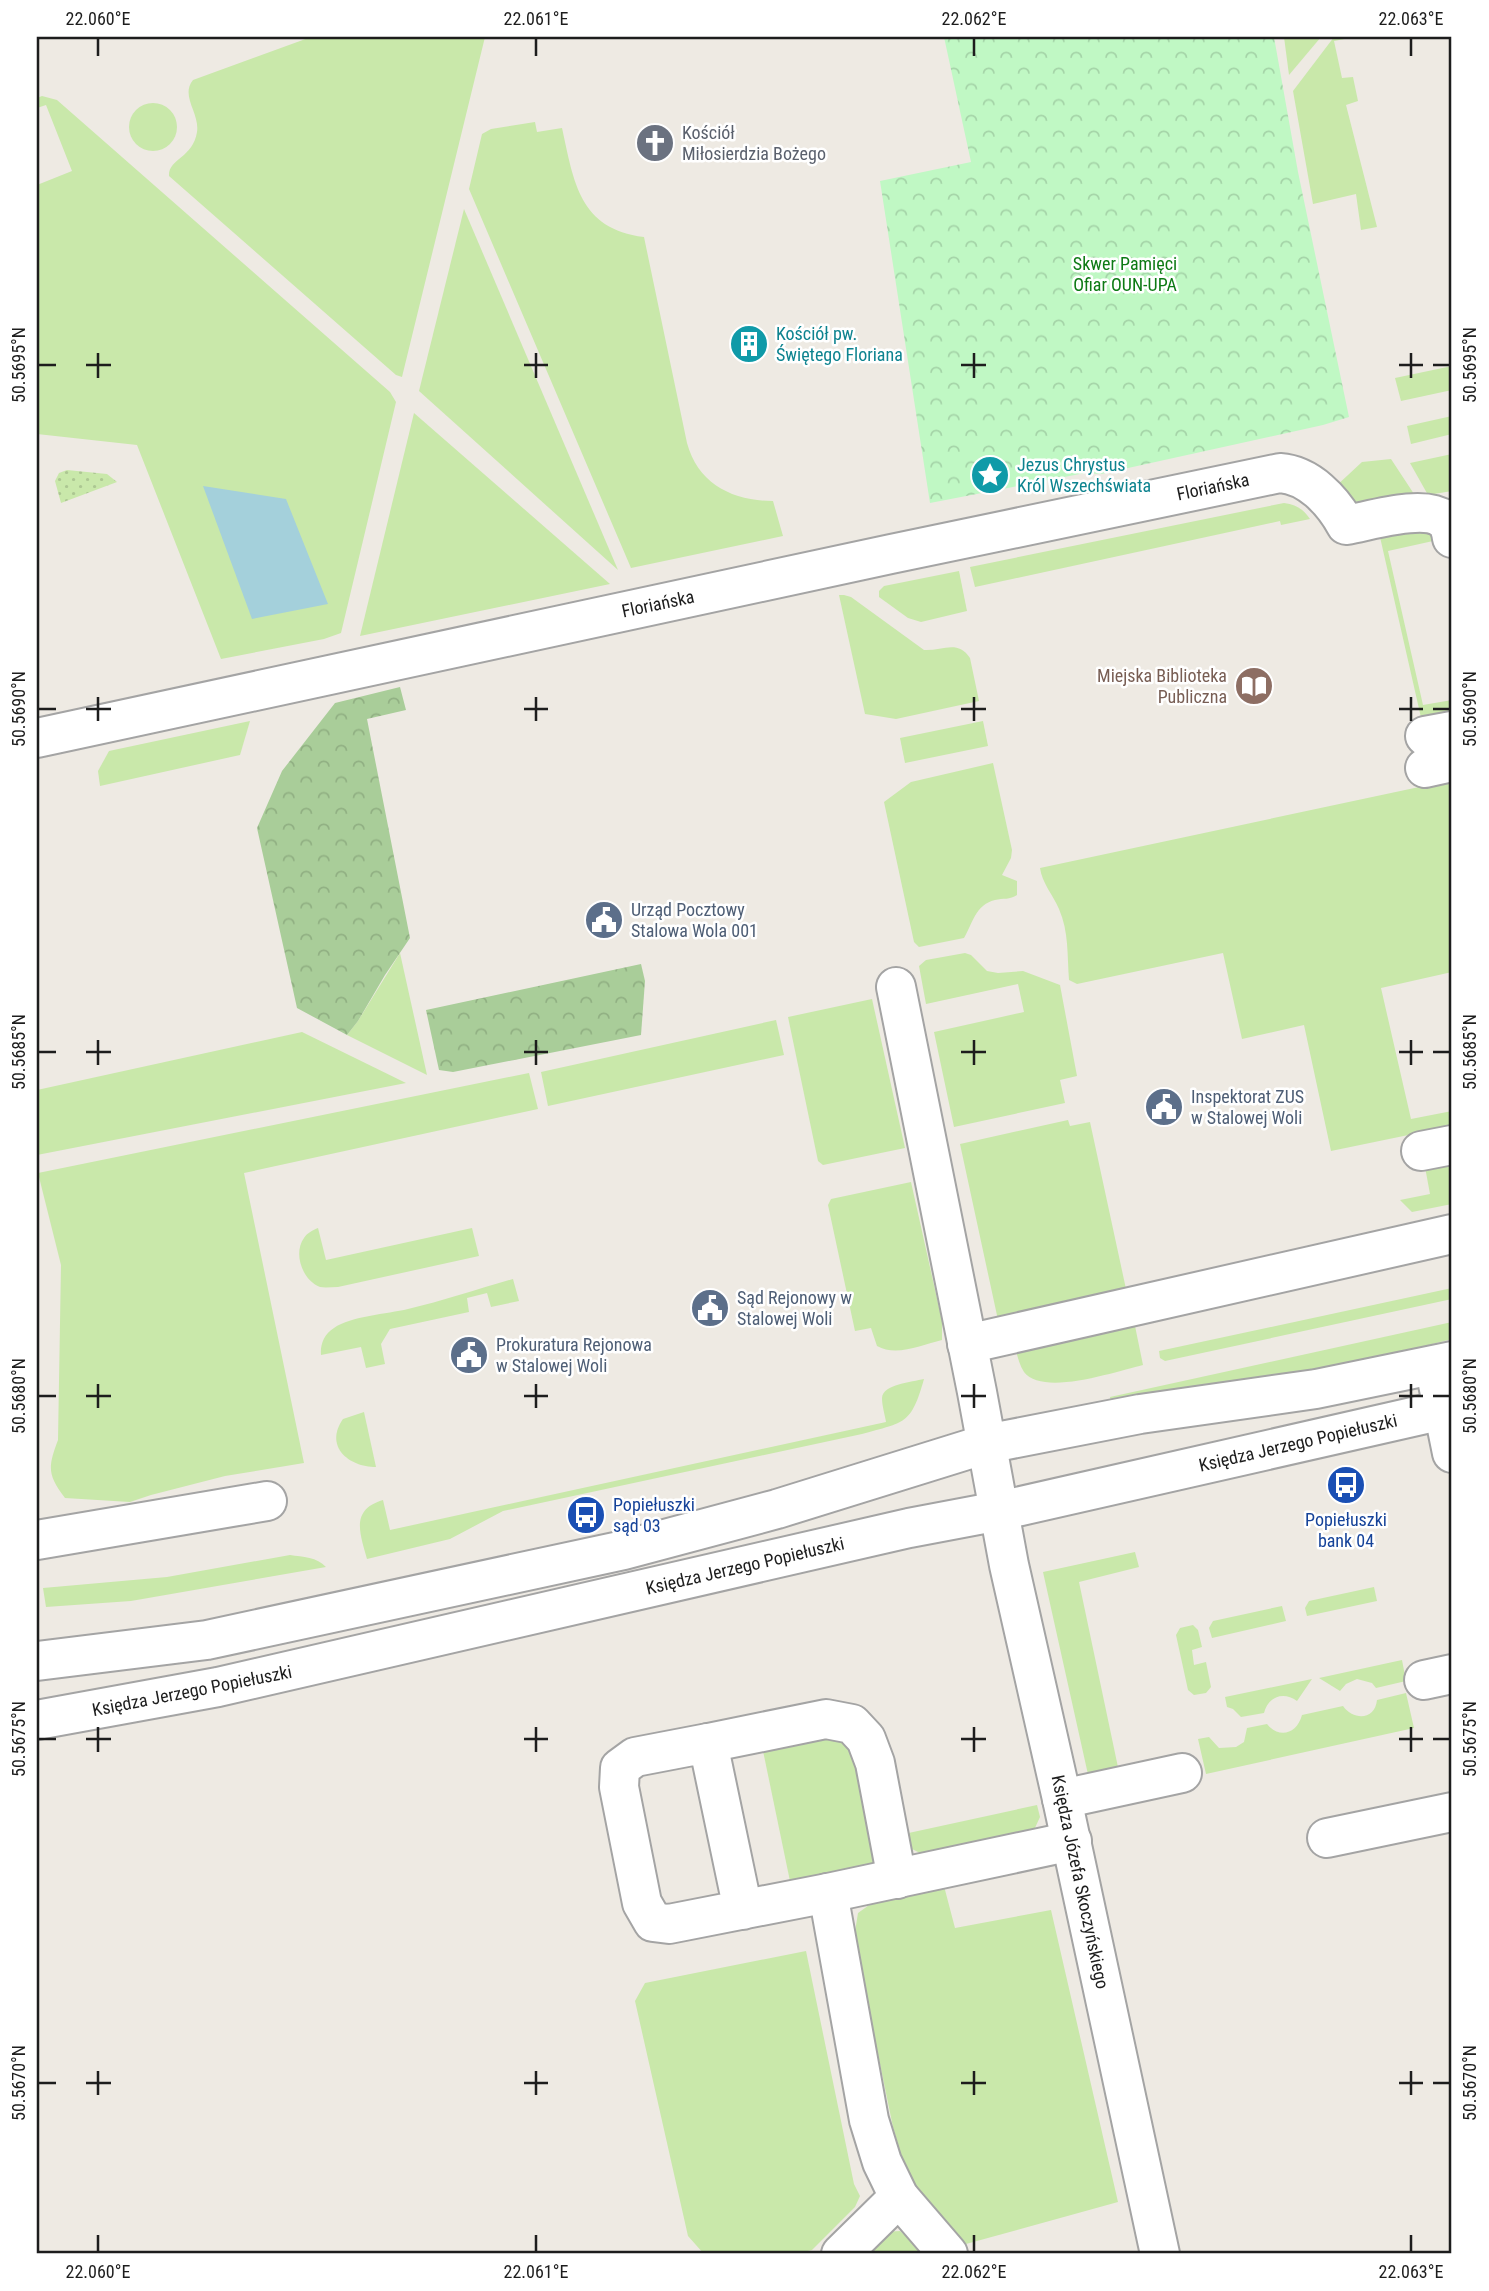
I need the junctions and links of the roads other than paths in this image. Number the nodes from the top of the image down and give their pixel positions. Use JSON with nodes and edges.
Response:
{"nodes":[{"id":1,"x":1452,"y":538,"type":"edge"},
{"id":2,"x":37,"y":738,"type":"edge"},
{"id":3,"x":896,"y":987,"type":"dead end"},
{"id":4,"x":1452,"y":1234,"type":"edge"},
{"id":5,"x":967,"y":1344,"type":"junction"},
{"id":6,"x":1443,"y":1363,"type":"edge"},
{"id":7,"x":1448,"y":1409,"type":"edge"},
{"id":8,"x":986,"y":1444,"type":"junction"},
{"id":9,"x":1452,"y":1453,"type":"edge"},
{"id":10,"x":267,"y":1501,"type":"dead end"},
{"id":11,"x":999,"y":1511,"type":"junction"},
{"id":12,"x":37,"y":1540,"type":"edge"},
{"id":13,"x":37,"y":1661,"type":"edge"},
{"id":14,"x":37,"y":1720,"type":"edge"},
{"id":15,"x":708,"y":1743,"type":"junction"},
{"id":16,"x":1182,"y":1773,"type":"dead end"},
{"id":17,"x":1062,"y":1799,"type":"junction"},
{"id":18,"x":1452,"y":1812,"type":"edge"},
{"id":19,"x":1327,"y":1838,"type":"dead end"},
{"id":20,"x":1072,"y":1841,"type":"junction"},
{"id":21,"x":897,"y":1879,"type":"junction"},
{"id":22,"x":828,"y":1893,"type":"junction"},
{"id":23,"x":743,"y":1910,"type":"junction"},
{"id":24,"x":899,"y":2197,"type":"junction"},
{"id":25,"x":841,"y":2254,"type":"edge"},
{"id":26,"x":948,"y":2254,"type":"edge"},
{"id":27,"x":1160,"y":2254,"type":"edge"}],
"edges":[{"from":1,"to":2,"type":"street","name":"Floriańska"},
{"from":3,"to":5,"type":"street","name":"Księdza Józefa Skoczyńskiego"},
{"from":4,"to":5,"type":"street"},
{"from":5,"to":8,"type":"street","name":"Księdza Józefa Skoczyńskiego"},
{"from":6,"to":7,"type":"street"},
{"from":6,"to":8,"type":"street"},
{"from":7,"to":9,"type":"street"},
{"from":7,"to":11,"type":"street","name":"Księdza Jerzego Popiełuszki"},
{"from":8,"to":11,"type":"street","name":"Księdza Józefa Skoczyńskiego"},
{"from":8,"to":13,"type":"street"},
{"from":10,"to":12,"type":"street"},
{"from":11,"to":14,"type":"street","name":"Księdza Jerzego Popiełuszki"},
{"from":11,"to":17,"type":"street","name":"Księdza Józefa Skoczyńskiego"},
{"from":15,"to":21,"type":"street"},
{"from":15,"to":23,"type":"street"},
{"from":15,"to":23,"type":"street"},
{"from":16,"to":17,"type":"street"},
{"from":17,"to":20,"type":"street","name":"Księdza Józefa Skoczyńskiego"},
{"from":18,"to":19,"type":"street"},
{"from":20,"to":21,"type":"street"},
{"from":20,"to":27,"type":"street","name":"Księdza Józefa Skoczyńskiego"},
{"from":21,"to":22,"type":"street"},
{"from":22,"to":23,"type":"street"},
{"from":22,"to":24,"type":"street"},
{"from":24,"to":25,"type":"street"},
{"from":24,"to":26,"type":"street"}]}
